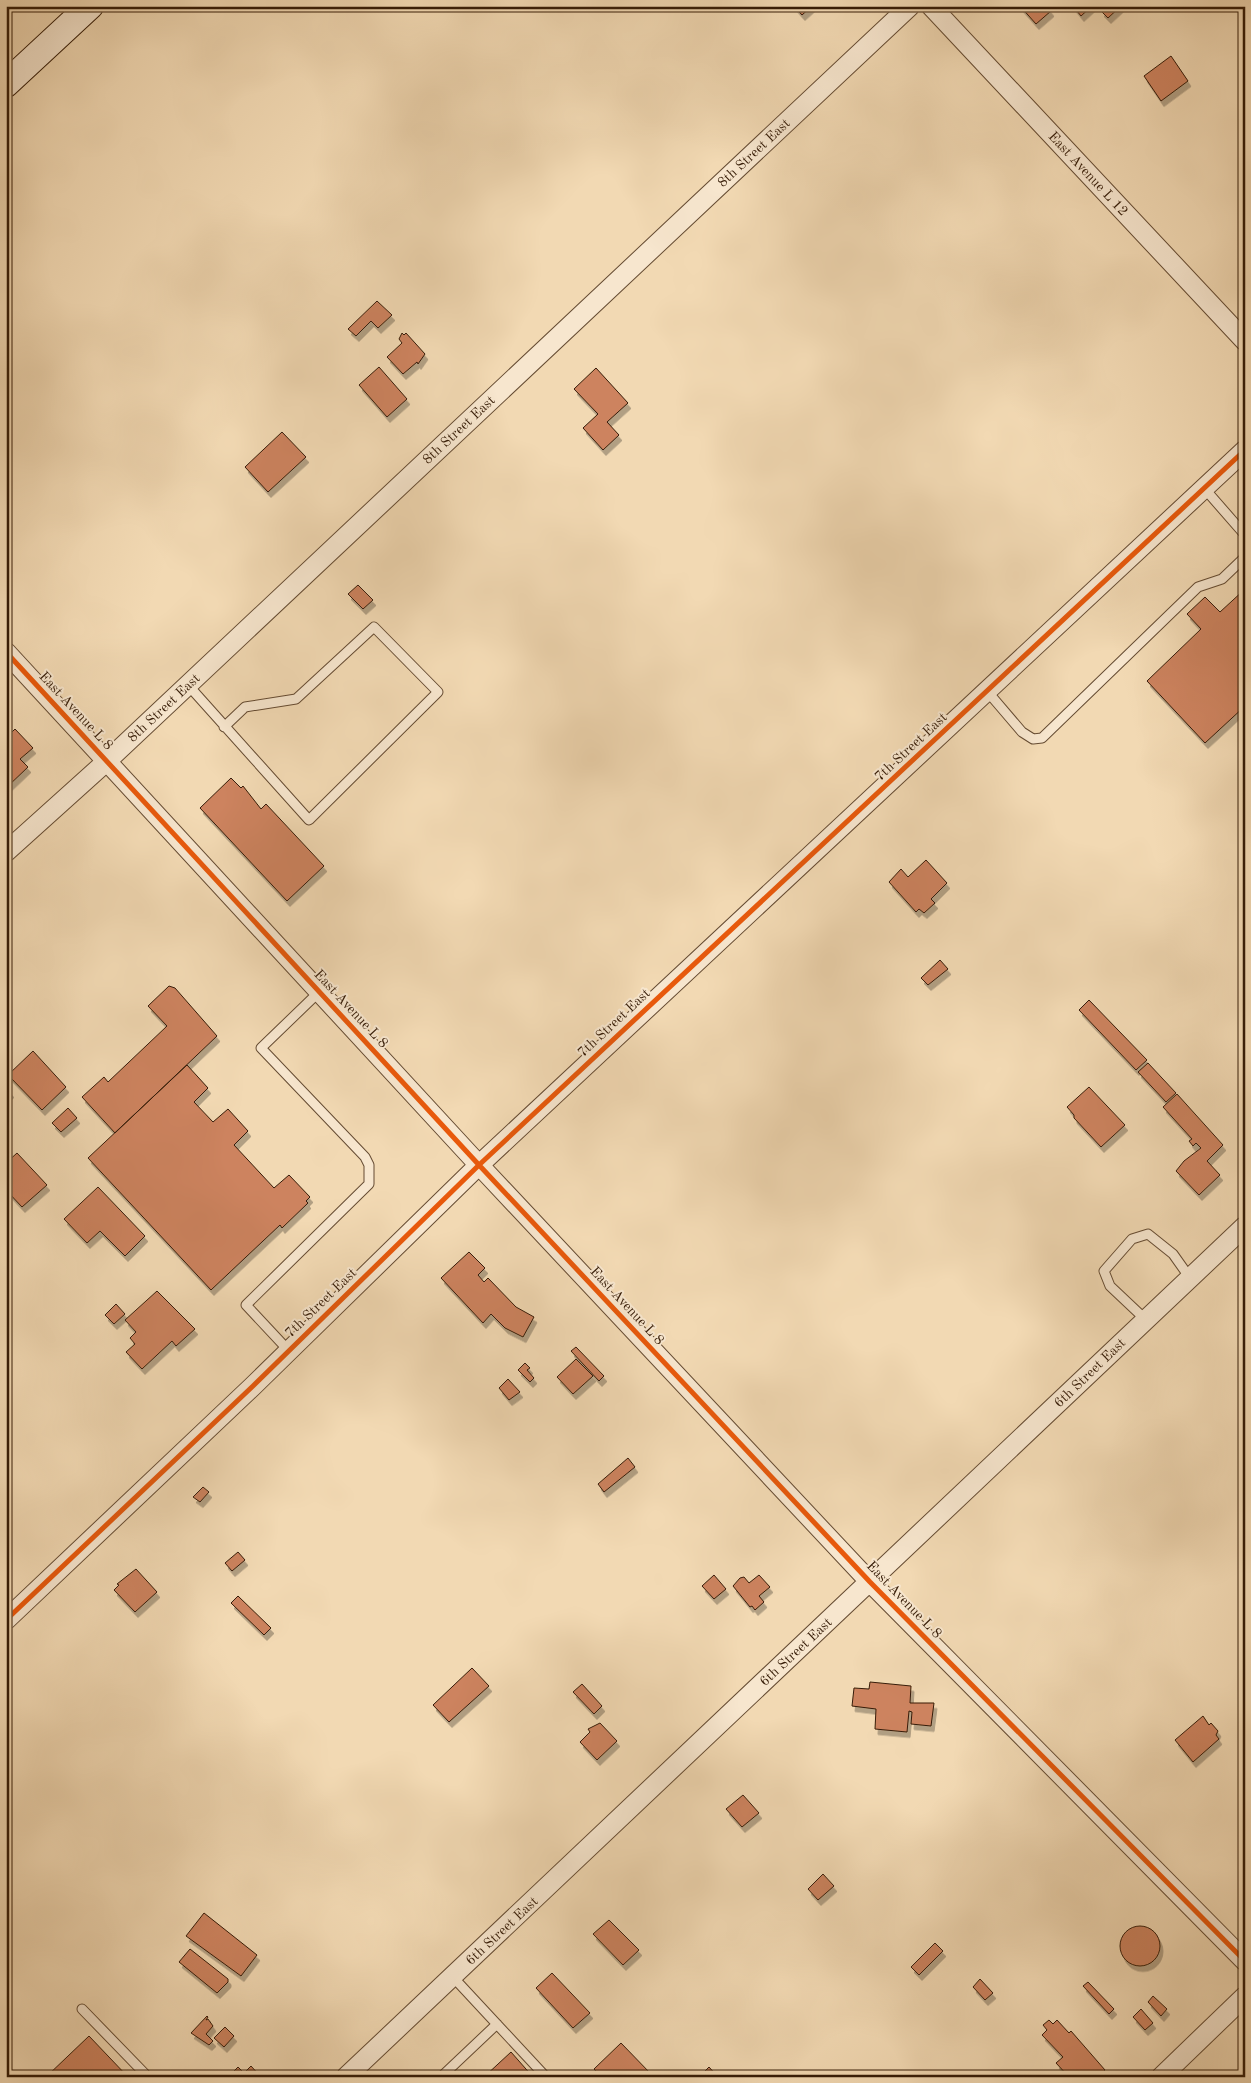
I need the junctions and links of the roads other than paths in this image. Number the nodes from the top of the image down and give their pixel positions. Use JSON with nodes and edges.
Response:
{"nodes":[{"id":1,"x":90,"y":6,"type":"edge"},
{"id":2,"x":910,"y":6,"type":"edge"},
{"id":3,"x":931,"y":6,"type":"edge"},
{"id":4,"x":6,"y":84,"type":"edge"},
{"id":5,"x":1245,"y":341,"type":"edge"},
{"id":6,"x":1245,"y":450,"type":"edge"},
{"id":7,"x":1204,"y":488,"type":"junction"},
{"id":8,"x":1245,"y":535,"type":"edge"},
{"id":9,"x":1245,"y":557,"type":"edge"},
{"id":10,"x":6,"y":652,"type":"edge"},
{"id":11,"x":188,"y":685,"type":"junction"},
{"id":12,"x":987,"y":691,"type":"junction"},
{"id":13,"x":224,"y":727,"type":"junction"},
{"id":14,"x":107,"y":761,"type":"junction"},
{"id":15,"x":6,"y":852,"type":"edge"},
{"id":16,"x":320,"y":992,"type":"junction"},
{"id":17,"x":479,"y":1165,"type":"junction"},
{"id":18,"x":1245,"y":1226,"type":"edge"},
{"id":19,"x":1190,"y":1278,"type":"junction"},
{"id":20,"x":1146,"y":1320,"type":"junction"},
{"id":21,"x":289,"y":1351,"type":"junction"},
{"id":22,"x":870,"y":1582,"type":"junction"},
{"id":23,"x":6,"y":1620,"type":"edge"},
{"id":24,"x":1245,"y":1961,"type":"edge"},
{"id":25,"x":453,"y":1977,"type":"junction"},
{"id":26,"x":1245,"y":1996,"type":"edge"},
{"id":27,"x":82,"y":2009,"type":"dead end"},
{"id":28,"x":497,"y":2024,"type":"junction"},
{"id":29,"x":148,"y":2077,"type":"edge"},
{"id":30,"x":346,"y":2077,"type":"edge"},
{"id":31,"x":442,"y":2077,"type":"edge"},
{"id":32,"x":546,"y":2077,"type":"edge"},
{"id":33,"x":1161,"y":2077,"type":"edge"}],
"edges":[{"from":1,"to":4,"type":"main road"},
{"from":2,"to":11,"type":"street","name":"8th Street East"},
{"from":3,"to":5,"type":"street","name":"East Avenue L 12"},
{"from":6,"to":7,"type":"street","name":"7th Street East"},
{"from":7,"to":8,"type":"lane"},
{"from":7,"to":12,"type":"street","name":"7th Street East"},
{"from":9,"to":12,"type":"lane"},
{"from":10,"to":14,"type":"street","name":"East Avenue L 8"},
{"from":11,"to":13,"type":"lane"},
{"from":11,"to":14,"type":"street","name":"8th Street East"},
{"from":12,"to":17,"type":"street","name":"7th Street East"},
{"from":13,"to":13,"type":"lane"},
{"from":14,"to":15,"type":"street","name":"8th Street East"},
{"from":14,"to":16,"type":"street","name":"East Avenue L 8"},
{"from":16,"to":17,"type":"street","name":"East Avenue L 8"},
{"from":16,"to":21,"type":"lane"},
{"from":17,"to":21,"type":"street","name":"7th Street East"},
{"from":17,"to":22,"type":"street","name":"East Avenue L 8"},
{"from":18,"to":19,"type":"street","name":"6th Street East"},
{"from":19,"to":20,"type":"street","name":"6th Street East"},
{"from":19,"to":20,"type":"lane"},
{"from":20,"to":22,"type":"street","name":"6th Street East"},
{"from":21,"to":23,"type":"street","name":"7th Street East"},
{"from":22,"to":24,"type":"street","name":"East Avenue L 8"},
{"from":22,"to":25,"type":"street","name":"6th Street East"},
{"from":25,"to":28,"type":"lane"},
{"from":25,"to":30,"type":"street","name":"6th Street East"},
{"from":26,"to":33,"type":"street"},
{"from":27,"to":29,"type":"lane"},
{"from":28,"to":31,"type":"lane"},
{"from":28,"to":32,"type":"lane"}]}
